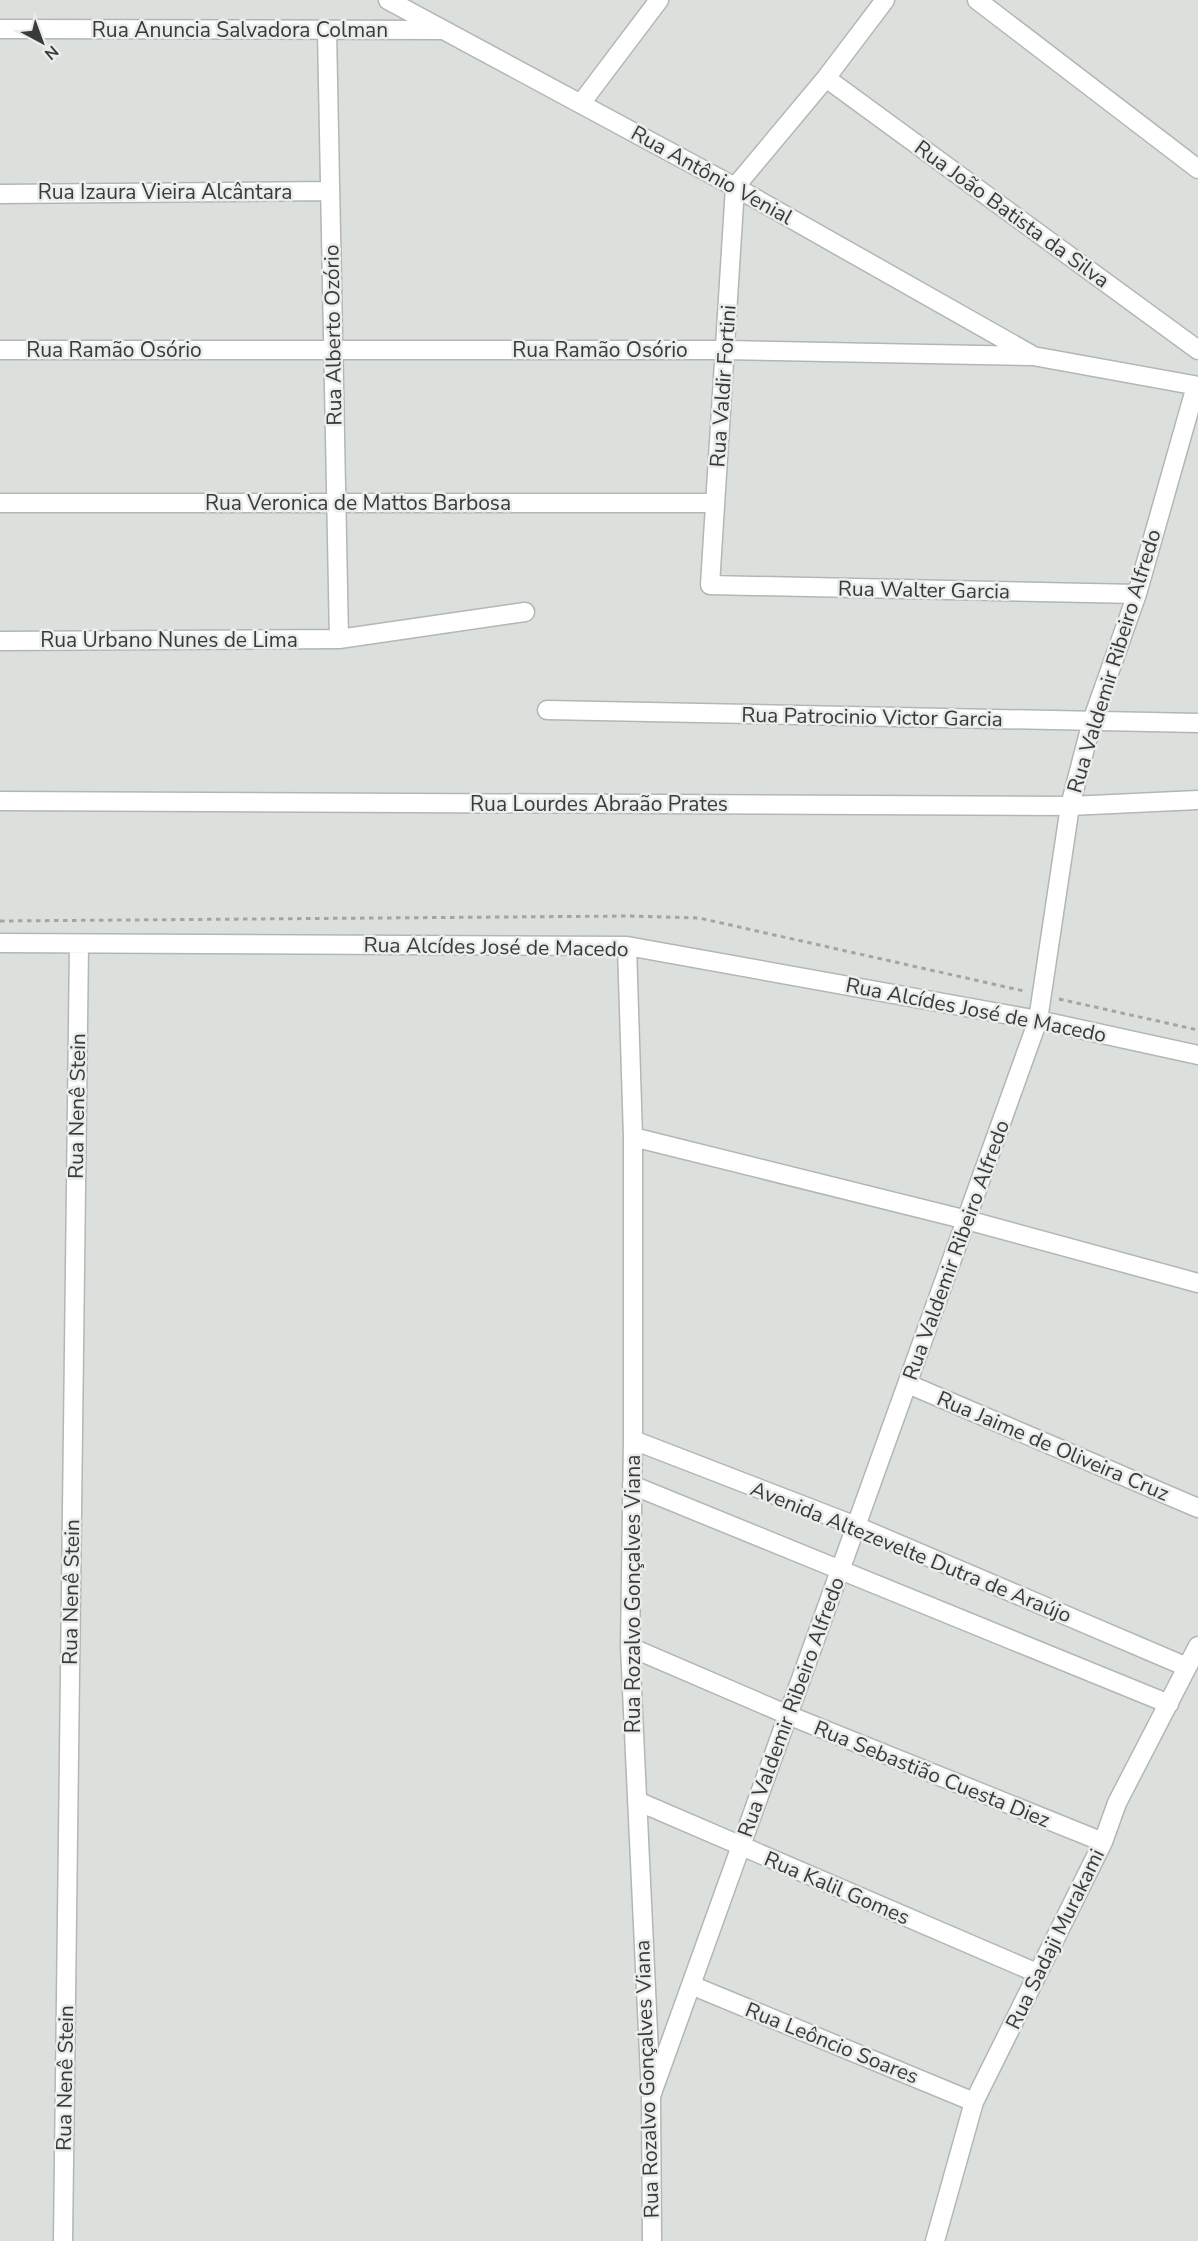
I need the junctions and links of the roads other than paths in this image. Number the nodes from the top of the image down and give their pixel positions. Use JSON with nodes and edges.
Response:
{"nodes":[{"id":1,"x":388,"y":0,"type":"edge"},
{"id":2,"x":659,"y":0,"type":"edge"},
{"id":3,"x":885,"y":0,"type":"edge"},
{"id":4,"x":977,"y":0,"type":"edge"},
{"id":5,"x":0,"y":29,"type":"edge"},
{"id":6,"x":443,"y":30,"type":"junction"},
{"id":7,"x":327,"y":31,"type":"junction"},
{"id":8,"x":826,"y":78,"type":"junction"},
{"id":9,"x":582,"y":102,"type":"junction"},
{"id":10,"x":1198,"y":169,"type":"edge"},
{"id":11,"x":735,"y":187,"type":"junction"},
{"id":12,"x":330,"y":191,"type":"junction"},
{"id":13,"x":0,"y":194,"type":"edge"},
{"id":14,"x":333,"y":349,"type":"junction"},
{"id":15,"x":0,"y":350,"type":"edge"},
{"id":16,"x":725,"y":350,"type":"junction"},
{"id":17,"x":1198,"y":350,"type":"edge"},
{"id":18,"x":1033,"y":356,"type":"junction"},
{"id":19,"x":1197,"y":386,"type":"edge"},
{"id":20,"x":0,"y":503,"type":"edge"},
{"id":21,"x":336,"y":503,"type":"junction"},
{"id":22,"x":716,"y":503,"type":"junction"},
{"id":23,"x":710,"y":585,"type":"joint"},
{"id":24,"x":1137,"y":594,"type":"junction"},
{"id":25,"x":525,"y":612,"type":"dead end"},
{"id":26,"x":339,"y":639,"type":"junction"},
{"id":27,"x":0,"y":641,"type":"edge"},
{"id":28,"x":547,"y":710,"type":"dead end"},
{"id":29,"x":1092,"y":721,"type":"junction"},
{"id":30,"x":1198,"y":723,"type":"edge"},
{"id":31,"x":1198,"y":800,"type":"edge"},
{"id":32,"x":0,"y":801,"type":"edge"},
{"id":33,"x":1070,"y":806,"type":"junction"},
{"id":34,"x":0,"y":943,"type":"edge"},
{"id":35,"x":79,"y":944,"type":"junction"},
{"id":36,"x":627,"y":946,"type":"junction"},
{"id":37,"x":1038,"y":1020,"type":"junction"},
{"id":38,"x":1198,"y":1055,"type":"edge"},
{"id":39,"x":633,"y":1137,"type":"junction"},
{"id":40,"x":967,"y":1220,"type":"junction"},
{"id":41,"x":1198,"y":1283,"type":"edge"},
{"id":42,"x":908,"y":1384,"type":"junction"},
{"id":43,"x":633,"y":1440,"type":"junction"},
{"id":44,"x":632,"y":1485,"type":"junction"},
{"id":45,"x":1198,"y":1508,"type":"edge"},
{"id":46,"x":856,"y":1526,"type":"junction"},
{"id":47,"x":840,"y":1570,"type":"junction"},
{"id":48,"x":1198,"y":1646,"type":"edge"},
{"id":49,"x":630,"y":1647,"type":"junction"},
{"id":50,"x":1188,"y":1667,"type":"junction"},
{"id":51,"x":1169,"y":1704,"type":"junction"},
{"id":52,"x":788,"y":1715,"type":"junction"},
{"id":53,"x":637,"y":1801,"type":"junction"},
{"id":54,"x":1103,"y":1842,"type":"junction"},
{"id":55,"x":740,"y":1847,"type":"junction"},
{"id":56,"x":1037,"y":1973,"type":"junction"},
{"id":57,"x":691,"y":1985,"type":"junction"},
{"id":58,"x":651,"y":2096,"type":"junction"},
{"id":59,"x":974,"y":2102,"type":"junction"},
{"id":60,"x":63,"y":2241,"type":"edge"},
{"id":61,"x":652,"y":2241,"type":"edge"},
{"id":62,"x":935,"y":2241,"type":"edge"}],
"edges":[{"from":1,"to":6,"type":"street","name":"Rua Antônio Venial"},
{"from":2,"to":9,"type":"street"},
{"from":3,"to":8,"type":"street"},
{"from":4,"to":10,"type":"street"},
{"from":5,"to":7,"type":"street","name":"Rua Anuncia Salvadora Colman"},
{"from":6,"to":7,"type":"street","name":"Rua Anuncia Salvadora Colman"},
{"from":6,"to":9,"type":"street","name":"Rua Antônio Venial"},
{"from":7,"to":12,"type":"street","name":"Rua Alberto Ozório"},
{"from":8,"to":11,"type":"street"},
{"from":8,"to":17,"type":"street","name":"Rua João Batista da Silva"},
{"from":9,"to":11,"type":"street","name":"Rua Antônio Venial"},
{"from":11,"to":16,"type":"street","name":"Rua Valdir Fortini"},
{"from":11,"to":18,"type":"street","name":"Rua Antônio Venial"},
{"from":12,"to":13,"type":"street","name":"Rua Izaura Vieira Alcântara"},
{"from":12,"to":14,"type":"street","name":"Rua Alberto Ozório"},
{"from":14,"to":15,"type":"street","name":"Rua Ramão Osório"},
{"from":14,"to":16,"type":"street","name":"Rua Ramão Osório"},
{"from":14,"to":21,"type":"street","name":"Rua Alberto Ozório"},
{"from":16,"to":18,"type":"street","name":"Rua Ramão Osório"},
{"from":16,"to":22,"type":"street","name":"Rua Valdir Fortini"},
{"from":18,"to":19,"type":"street","name":"Rua Ramão Osório"},
{"from":19,"to":24,"type":"street","name":"Rua Valdemir Ribeiro Alfredo"},
{"from":20,"to":21,"type":"street","name":"Rua Veronica de Mattos Barbosa"},
{"from":21,"to":22,"type":"street","name":"Rua Veronica de Mattos Barbosa"},
{"from":21,"to":26,"type":"street","name":"Rua Alberto Ozório"},
{"from":22,"to":23,"type":"street","name":"Rua Valdir Fortini"},
{"from":23,"to":24,"type":"street","name":"Rua Walter Garcia"},
{"from":24,"to":29,"type":"street","name":"Rua Valdemir Ribeiro Alfredo"},
{"from":25,"to":26,"type":"street","name":"Rua Urbano Nunes de Lima"},
{"from":26,"to":27,"type":"street","name":"Rua Urbano Nunes de Lima"},
{"from":28,"to":29,"type":"street","name":"Rua Patrocinio Victor Garcia"},
{"from":29,"to":30,"type":"street","name":"Rua Patrocinio Victor Garcia"},
{"from":29,"to":33,"type":"street","name":"Rua Valdemir Ribeiro Alfredo"},
{"from":31,"to":33,"type":"street","name":"Rua Lourdes Abraão Prates"},
{"from":32,"to":33,"type":"street","name":"Rua Lourdes Abraão Prates"},
{"from":33,"to":37,"type":"street","name":"Rua Valdemir Ribeiro Alfredo"},
{"from":34,"to":35,"type":"street","name":"Rua Alcídes José de Macedo"},
{"from":35,"to":36,"type":"street","name":"Rua Alcídes José de Macedo"},
{"from":35,"to":60,"type":"street","name":"Rua Nenê Stein"},
{"from":36,"to":37,"type":"street","name":"Rua Alcídes José de Macedo"},
{"from":36,"to":39,"type":"street","name":"Rua Rozalvo Gonçalves Viana"},
{"from":37,"to":38,"type":"street","name":"Rua Alcídes José de Macedo"},
{"from":37,"to":40,"type":"street","name":"Rua Valdemir Ribeiro Alfredo"},
{"from":39,"to":40,"type":"street"},
{"from":39,"to":43,"type":"street","name":"Rua Rozalvo Gonçalves Viana"},
{"from":40,"to":41,"type":"street"},
{"from":40,"to":42,"type":"street","name":"Rua Valdemir Ribeiro Alfredo"},
{"from":42,"to":45,"type":"street","name":"Rua Jaime de Oliveira Cruz"},
{"from":42,"to":46,"type":"street","name":"Rua Valdemir Ribeiro Alfredo"},
{"from":43,"to":44,"type":"street","name":"Rua Rozalvo Gonçalves Viana"},
{"from":43,"to":46,"type":"street","name":"Avenida Altezevelte Dutra de Araújo"},
{"from":44,"to":47,"type":"street","name":"Avenida Altezevelte Dutra de Araújo"},
{"from":44,"to":49,"type":"street","name":"Rua Rozalvo Gonçalves Viana"},
{"from":46,"to":47,"type":"street","name":"Rua Valdemir Ribeiro Alfredo"},
{"from":46,"to":50,"type":"street","name":"Avenida Altezevelte Dutra de Araújo"},
{"from":47,"to":51,"type":"street","name":"Avenida Altezevelte Dutra de Araújo"},
{"from":47,"to":52,"type":"street","name":"Rua Valdemir Ribeiro Alfredo"},
{"from":48,"to":50,"type":"street","name":"Rua Sadaji Murakami"},
{"from":49,"to":52,"type":"street","name":"Rua Sebastião Cuesta Diez"},
{"from":49,"to":53,"type":"street","name":"Rua Rozalvo Gonçalves Viana"},
{"from":50,"to":51,"type":"street","name":"Rua Sadaji Murakami"},
{"from":51,"to":54,"type":"street","name":"Rua Sadaji Murakami"},
{"from":52,"to":54,"type":"street","name":"Rua Sebastião Cuesta Diez"},
{"from":52,"to":55,"type":"street","name":"Rua Valdemir Ribeiro Alfredo"},
{"from":53,"to":55,"type":"street","name":"Rua Kalil Gomes"},
{"from":53,"to":58,"type":"street","name":"Rua Rozalvo Gonçalves Viana"},
{"from":54,"to":56,"type":"street","name":"Rua Sadaji Murakami"},
{"from":55,"to":56,"type":"street","name":"Rua Kalil Gomes"},
{"from":55,"to":57,"type":"street","name":"Rua Valdemir Ribeiro Alfredo"},
{"from":56,"to":59,"type":"street","name":"Rua Sadaji Murakami"},
{"from":57,"to":58,"type":"street","name":"Rua Valdemir Ribeiro Alfredo"},
{"from":57,"to":59,"type":"street","name":"Rua Leôncio Soares"},
{"from":58,"to":61,"type":"street","name":"Rua Rozalvo Gonçalves Viana"},
{"from":59,"to":62,"type":"street","name":"Rua Sadaji Murakami"}]}
